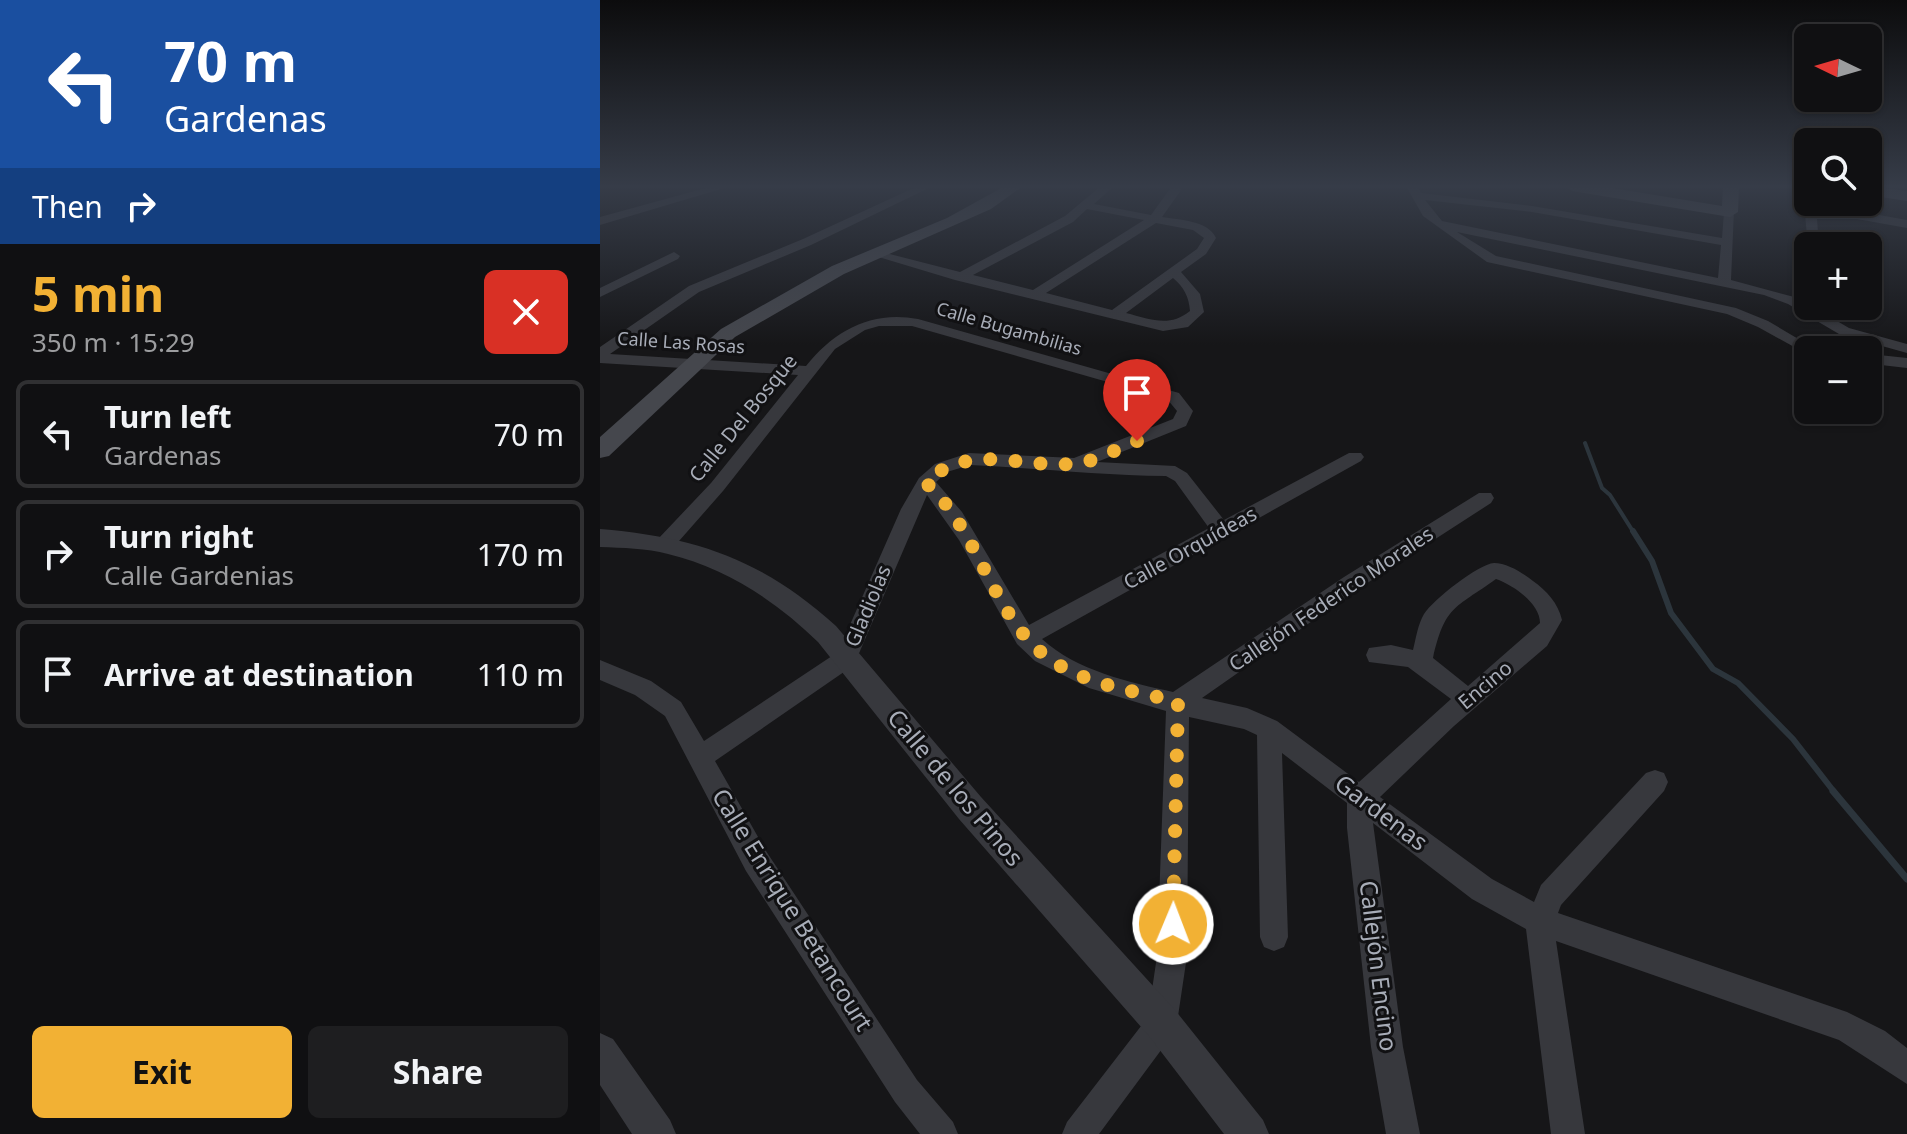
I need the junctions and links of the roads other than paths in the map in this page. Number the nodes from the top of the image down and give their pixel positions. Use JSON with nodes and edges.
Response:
{"nodes":[{"id":1,"x":814,"y":239,"type":"edge"},
{"id":2,"x":917,"y":239,"type":"edge"},
{"id":3,"x":924,"y":239,"type":"edge"},
{"id":4,"x":1032,"y":239,"type":"edge"},
{"id":5,"x":1123,"y":239,"type":"edge"},
{"id":6,"x":1209,"y":239,"type":"edge"},
{"id":7,"x":1461,"y":239,"type":"edge"},
{"id":8,"x":1513,"y":239,"type":"edge"},
{"id":9,"x":1704,"y":239,"type":"edge"},
{"id":10,"x":1728,"y":239,"type":"edge"},
{"id":11,"x":1728,"y":243,"type":"junction"},
{"id":12,"x":674,"y":256,"type":"dead end"},
{"id":13,"x":882,"y":256,"type":"junction"},
{"id":14,"x":1172,"y":272,"type":"junction"},
{"id":15,"x":960,"y":277,"type":"junction"},
{"id":16,"x":1724,"y":281,"type":"junction"},
{"id":17,"x":600,"y":293,"type":"edge"},
{"id":18,"x":1034,"y":295,"type":"junction"},
{"id":19,"x":1113,"y":316,"type":"junction"},
{"id":20,"x":1830,"y":322,"type":"joint"},
{"id":21,"x":860,"y":327,"type":"joint"},
{"id":22,"x":1794,"y":341,"type":"edge"},
{"id":23,"x":1907,"y":349,"type":"edge"},
{"id":24,"x":600,"y":356,"type":"edge"},
{"id":25,"x":1882,"y":360,"type":"edge"},
{"id":26,"x":694,"y":363,"type":"junction"},
{"id":27,"x":1907,"y":363,"type":"edge"},
{"id":28,"x":808,"y":371,"type":"junction"},
{"id":29,"x":600,"y":450,"type":"edge"},
{"id":30,"x":1355,"y":457,"type":"dead end"},
{"id":31,"x":1076,"y":464,"type":"junction"},
{"id":32,"x":925,"y":482,"type":"junction"},
{"id":33,"x":1485,"y":498,"type":"dead end"},
{"id":34,"x":1222,"y":531,"type":"junction"},
{"id":35,"x":600,"y":538,"type":"edge"},
{"id":36,"x":665,"y":544,"type":"junction"},
{"id":37,"x":1025,"y":638,"type":"junction"},
{"id":38,"x":1377,"y":655,"type":"dead end"},
{"id":39,"x":846,"y":658,"type":"junction"},
{"id":40,"x":1421,"y":662,"type":"junction"},
{"id":41,"x":600,"y":670,"type":"edge"},
{"id":42,"x":1468,"y":700,"type":"junction"},
{"id":43,"x":1178,"y":702,"type":"junction"},
{"id":44,"x":1269,"y":729,"type":"junction"},
{"id":45,"x":701,"y":757,"type":"junction"},
{"id":46,"x":1655,"y":782,"type":"dead end"},
{"id":47,"x":1360,"y":798,"type":"junction"},
{"id":48,"x":1540,"y":921,"type":"junction"},
{"id":49,"x":1274,"y":937,"type":"dead end"},
{"id":50,"x":1162,"y":1023,"type":"junction"},
{"id":51,"x":600,"y":1052,"type":"edge"},
{"id":52,"x":1907,"y":1068,"type":"edge"},
{"id":53,"x":656,"y":1134,"type":"edge"},
{"id":54,"x":941,"y":1134,"type":"edge"},
{"id":55,"x":1079,"y":1134,"type":"edge"},
{"id":56,"x":1249,"y":1134,"type":"edge"},
{"id":57,"x":1403,"y":1134,"type":"edge"},
{"id":58,"x":1568,"y":1134,"type":"edge"}],
"edges":[{"from":1,"to":24,"type":"street"},
{"from":2,"to":13,"type":"main road"},
{"from":3,"to":13,"type":"main road"},
{"from":4,"to":15,"type":"street"},
{"from":5,"to":18,"type":"street"},
{"from":6,"to":14,"type":"street"},
{"from":7,"to":22,"type":"street"},
{"from":8,"to":16,"type":"street"},
{"from":9,"to":11,"type":"street"},
{"from":10,"to":11,"type":"street"},
{"from":11,"to":16,"type":"street"},
{"from":12,"to":17,"type":"street"},
{"from":13,"to":15,"type":"street"},
{"from":13,"to":26,"type":"main road"},
{"from":14,"to":19,"type":"street"},
{"from":14,"to":19,"type":"street"},
{"from":15,"to":18,"type":"street"},
{"from":16,"to":20,"type":"street"},
{"from":18,"to":19,"type":"street"},
{"from":20,"to":23,"type":"street"},
{"from":21,"to":28,"type":"street","name":"Calle Del Bosque"},
{"from":21,"to":31,"type":"street","name":"Calle Bugambilias"},
{"from":24,"to":26,"type":"street","name":"Calle Las Rosas"},
{"from":25,"to":27,"type":"street"},
{"from":26,"to":28,"type":"street","name":"Calle Las Rosas"},
{"from":26,"to":29,"type":"main road"},
{"from":28,"to":36,"type":"street","name":"Calle Del Bosque"},
{"from":30,"to":34,"type":"street","name":"Calle Orquídeas"},
{"from":31,"to":32,"type":"street"},
{"from":31,"to":34,"type":"street"},
{"from":32,"to":37,"type":"street","name":"Gardenas"},
{"from":32,"to":39,"type":"street","name":"Gladiolas"},
{"from":33,"to":43,"type":"street","name":"Callejón Federico Morales"},
{"from":34,"to":37,"type":"street","name":"Calle Orquídeas"},
{"from":35,"to":36,"type":"street","name":"Calle de los Pinos"},
{"from":36,"to":39,"type":"street","name":"Calle de los Pinos"},
{"from":37,"to":43,"type":"street","name":"Gardenas"},
{"from":38,"to":40,"type":"street"},
{"from":39,"to":45,"type":"street","name":"Gladiolas"},
{"from":39,"to":50,"type":"street","name":"Calle de los Pinos"},
{"from":40,"to":42,"type":"street"},
{"from":40,"to":42,"type":"street","name":"Encino"},
{"from":41,"to":45,"type":"street","name":"Calle Enrique Betancourt"},
{"from":42,"to":47,"type":"street","name":"Encino"},
{"from":43,"to":44,"type":"street","name":"Gardenas"},
{"from":43,"to":50,"type":"street"},
{"from":44,"to":47,"type":"street","name":"Gardenas"},
{"from":44,"to":49,"type":"street"},
{"from":45,"to":54,"type":"street","name":"Calle Enrique Betancourt"},
{"from":46,"to":48,"type":"street"},
{"from":47,"to":48,"type":"street","name":"Gardenas"},
{"from":47,"to":57,"type":"street","name":"Callejón Encino"},
{"from":48,"to":52,"type":"street","name":"Gardenas"},
{"from":48,"to":58,"type":"street"},
{"from":50,"to":55,"type":"street"},
{"from":50,"to":56,"type":"street","name":"Calle de los Pinos"},
{"from":51,"to":53,"type":"street"}]}
